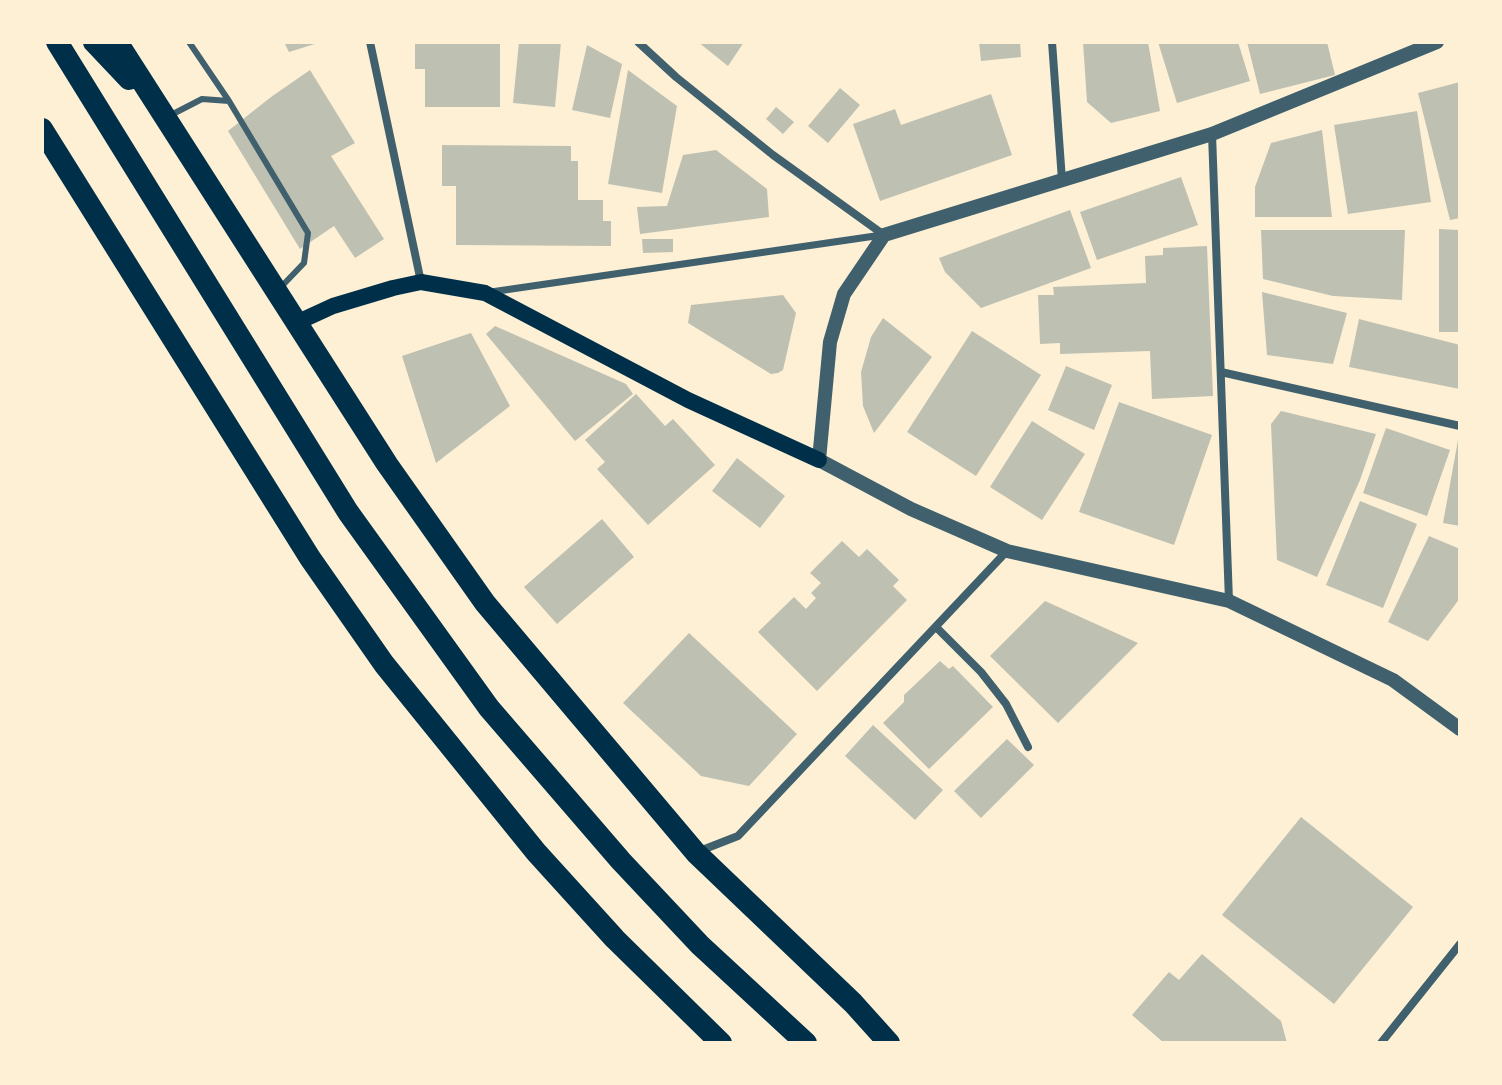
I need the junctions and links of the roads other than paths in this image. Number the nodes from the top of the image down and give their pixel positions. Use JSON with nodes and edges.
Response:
{"nodes":[{"id":1,"x":57,"y":42,"type":"edge"},
{"id":2,"x":94,"y":42,"type":"edge"},
{"id":3,"x":117,"y":42,"type":"edge"},
{"id":4,"x":189,"y":42,"type":"edge"},
{"id":5,"x":370,"y":42,"type":"edge"},
{"id":6,"x":638,"y":42,"type":"edge"},
{"id":7,"x":1052,"y":42,"type":"edge"},
{"id":8,"x":1437,"y":42,"type":"edge"},
{"id":9,"x":229,"y":101,"type":"junction"},
{"id":10,"x":165,"y":118,"type":"junction"},
{"id":11,"x":42,"y":129,"type":"edge"},
{"id":12,"x":1212,"y":134,"type":"junction"},
{"id":13,"x":1062,"y":180,"type":"junction"},
{"id":14,"x":884,"y":235,"type":"junction"},
{"id":15,"x":421,"y":282,"type":"junction"},
{"id":16,"x":276,"y":292,"type":"junction"},
{"id":17,"x":485,"y":293,"type":"junction"},
{"id":18,"x":296,"y":323,"type":"junction"},
{"id":19,"x":1221,"y":372,"type":"junction"},
{"id":20,"x":1460,"y":426,"type":"edge"},
{"id":21,"x":819,"y":460,"type":"junction"},
{"id":22,"x":1007,"y":551,"type":"junction"},
{"id":23,"x":1229,"y":601,"type":"junction"},
{"id":24,"x":936,"y":627,"type":"junction"},
{"id":25,"x":1460,"y":729,"type":"edge"},
{"id":26,"x":1028,"y":747,"type":"dead end"},
{"id":27,"x":696,"y":853,"type":"junction"},
{"id":28,"x":1458,"y":949,"type":"edge"},
{"id":29,"x":853,"y":1003,"type":"junction"},
{"id":30,"x":721,"y":1043,"type":"edge"},
{"id":31,"x":806,"y":1043,"type":"edge"},
{"id":32,"x":889,"y":1043,"type":"edge"},
{"id":33,"x":903,"y":1043,"type":"edge"},
{"id":34,"x":1381,"y":1043,"type":"edge"}],
"edges":[{"from":1,"to":31,"type":"highway"},
{"from":2,"to":10,"type":"highway"},
{"from":3,"to":10,"type":"highway"},
{"from":4,"to":9,"type":"lane"},
{"from":5,"to":15,"type":"street"},
{"from":6,"to":14,"type":"street"},
{"from":7,"to":13,"type":"street"},
{"from":8,"to":12,"type":"street"},
{"from":9,"to":10,"type":"lane"},
{"from":9,"to":16,"type":"lane"},
{"from":10,"to":16,"type":"highway"},
{"from":11,"to":30,"type":"highway"},
{"from":12,"to":13,"type":"street"},
{"from":12,"to":19,"type":"street"},
{"from":13,"to":14,"type":"street"},
{"from":14,"to":17,"type":"street"},
{"from":14,"to":21,"type":"street"},
{"from":15,"to":17,"type":"main road"},
{"from":15,"to":18,"type":"main road"},
{"from":16,"to":18,"type":"highway"},
{"from":17,"to":21,"type":"main road"},
{"from":18,"to":27,"type":"highway"},
{"from":19,"to":20,"type":"street"},
{"from":19,"to":23,"type":"street"},
{"from":21,"to":22,"type":"street"},
{"from":22,"to":23,"type":"street"},
{"from":22,"to":24,"type":"street"},
{"from":23,"to":25,"type":"street"},
{"from":24,"to":26,"type":"street"},
{"from":24,"to":27,"type":"street"},
{"from":27,"to":29,"type":"highway"},
{"from":28,"to":34,"type":"street"},
{"from":29,"to":32,"type":"highway"},
{"from":29,"to":33,"type":"street"}]}
